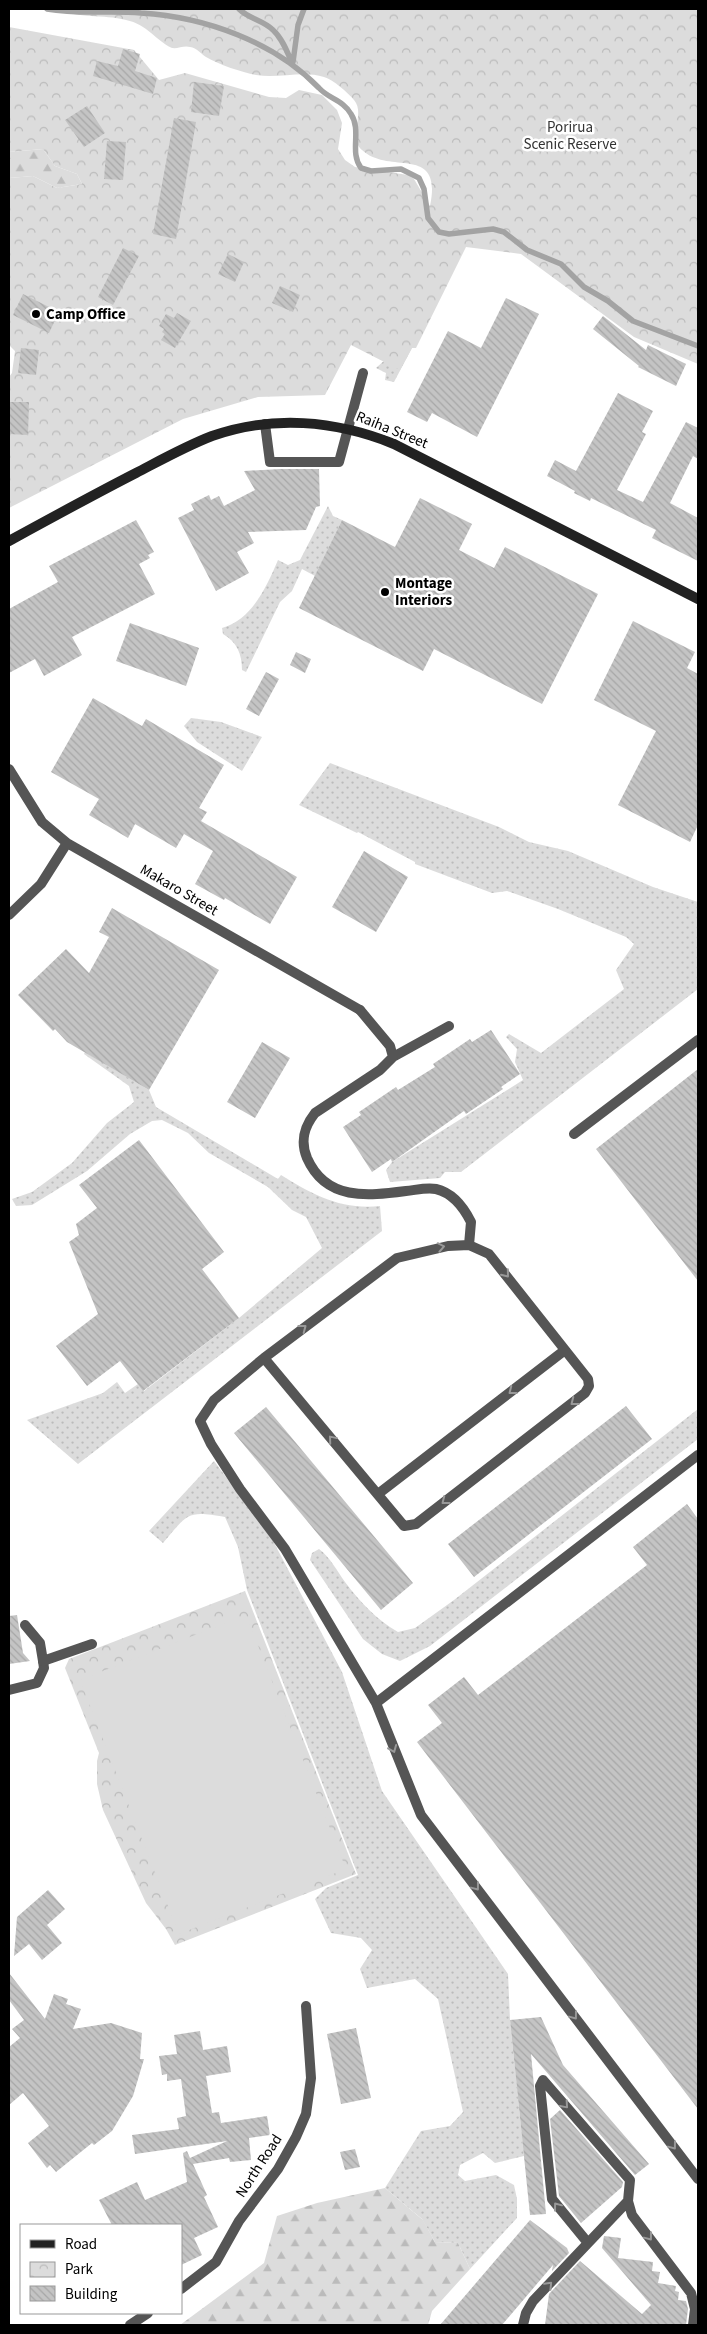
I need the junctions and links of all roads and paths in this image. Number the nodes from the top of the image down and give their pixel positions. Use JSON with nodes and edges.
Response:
{"nodes":[{"id":1,"x":363,"y":373,"type":"dead end"},
{"id":2,"x":265,"y":424,"type":"junction"},
{"id":3,"x":348,"y":428,"type":"junction"},
{"id":4,"x":9,"y":541,"type":"edge"},
{"id":5,"x":698,"y":599,"type":"edge"},
{"id":6,"x":9,"y":769,"type":"edge"},
{"id":7,"x":67,"y":843,"type":"junction"},
{"id":8,"x":9,"y":915,"type":"edge"},
{"id":9,"x":449,"y":1026,"type":"dead end"},
{"id":10,"x":698,"y":1040,"type":"edge"},
{"id":11,"x":393,"y":1057,"type":"junction"},
{"id":12,"x":574,"y":1134,"type":"dead end"},
{"id":13,"x":469,"y":1245,"type":"junction"},
{"id":14,"x":565,"y":1350,"type":"junction"},
{"id":15,"x":264,"y":1358,"type":"junction"},
{"id":16,"x":698,"y":1455,"type":"edge"},
{"id":17,"x":378,"y":1494,"type":"junction"},
{"id":18,"x":26,"y":1625,"type":"dead end"},
{"id":19,"x":92,"y":1644,"type":"dead end"},
{"id":20,"x":43,"y":1660,"type":"junction"},
{"id":21,"x":9,"y":1690,"type":"edge"},
{"id":22,"x":376,"y":1703,"type":"junction"},
{"id":23,"x":306,"y":2006,"type":"dead end"},
{"id":24,"x":698,"y":2179,"type":"edge"},
{"id":25,"x":628,"y":2201,"type":"junction"},
{"id":26,"x":588,"y":2243,"type":"junction"},
{"id":27,"x":182,"y":2288,"type":"edge"},
{"id":28,"x":146,"y":2314,"type":"edge"},
{"id":29,"x":130,"y":2325,"type":"edge"},
{"id":30,"x":523,"y":2325,"type":"edge"},
{"id":31,"x":693,"y":2325,"type":"edge"}],
"edges":[{"from":1,"to":3,"type":"street"},
{"from":2,"to":3,"type":"main road","name":"Raiha Street"},
{"from":2,"to":3,"type":"street"},
{"from":2,"to":4,"type":"main road","name":"Raiha Street"},
{"from":3,"to":5,"type":"main road","name":"Raiha Street"},
{"from":6,"to":7,"type":"street","name":"Makaro Street"},
{"from":7,"to":8,"type":"street"},
{"from":7,"to":11,"type":"street","name":"Makaro Street"},
{"from":9,"to":11,"type":"street"},
{"from":10,"to":12,"type":"street"},
{"from":11,"to":13,"type":"street"},
{"from":13,"to":14,"type":"street","one_way":true},
{"from":15,"to":13,"type":"street","one_way":true},
{"from":14,"to":17,"type":"street","one_way":true},
{"from":14,"to":17,"type":"street","one_way":true},
{"from":17,"to":15,"type":"street","one_way":true},
{"from":15,"to":22,"type":"street"},
{"from":16,"to":22,"type":"street"},
{"from":18,"to":20,"type":"street"},
{"from":19,"to":20,"type":"street"},
{"from":20,"to":21,"type":"street"},
{"from":22,"to":24,"type":"street","one_way":true},
{"from":23,"to":27,"type":"street","name":"North Road"},
{"from":25,"to":26,"type":"street"},
{"from":26,"to":25,"type":"street","one_way":true},
{"from":25,"to":31,"type":"street","one_way":true},
{"from":30,"to":26,"type":"street","one_way":true},
{"from":28,"to":29,"type":"street"}]}
